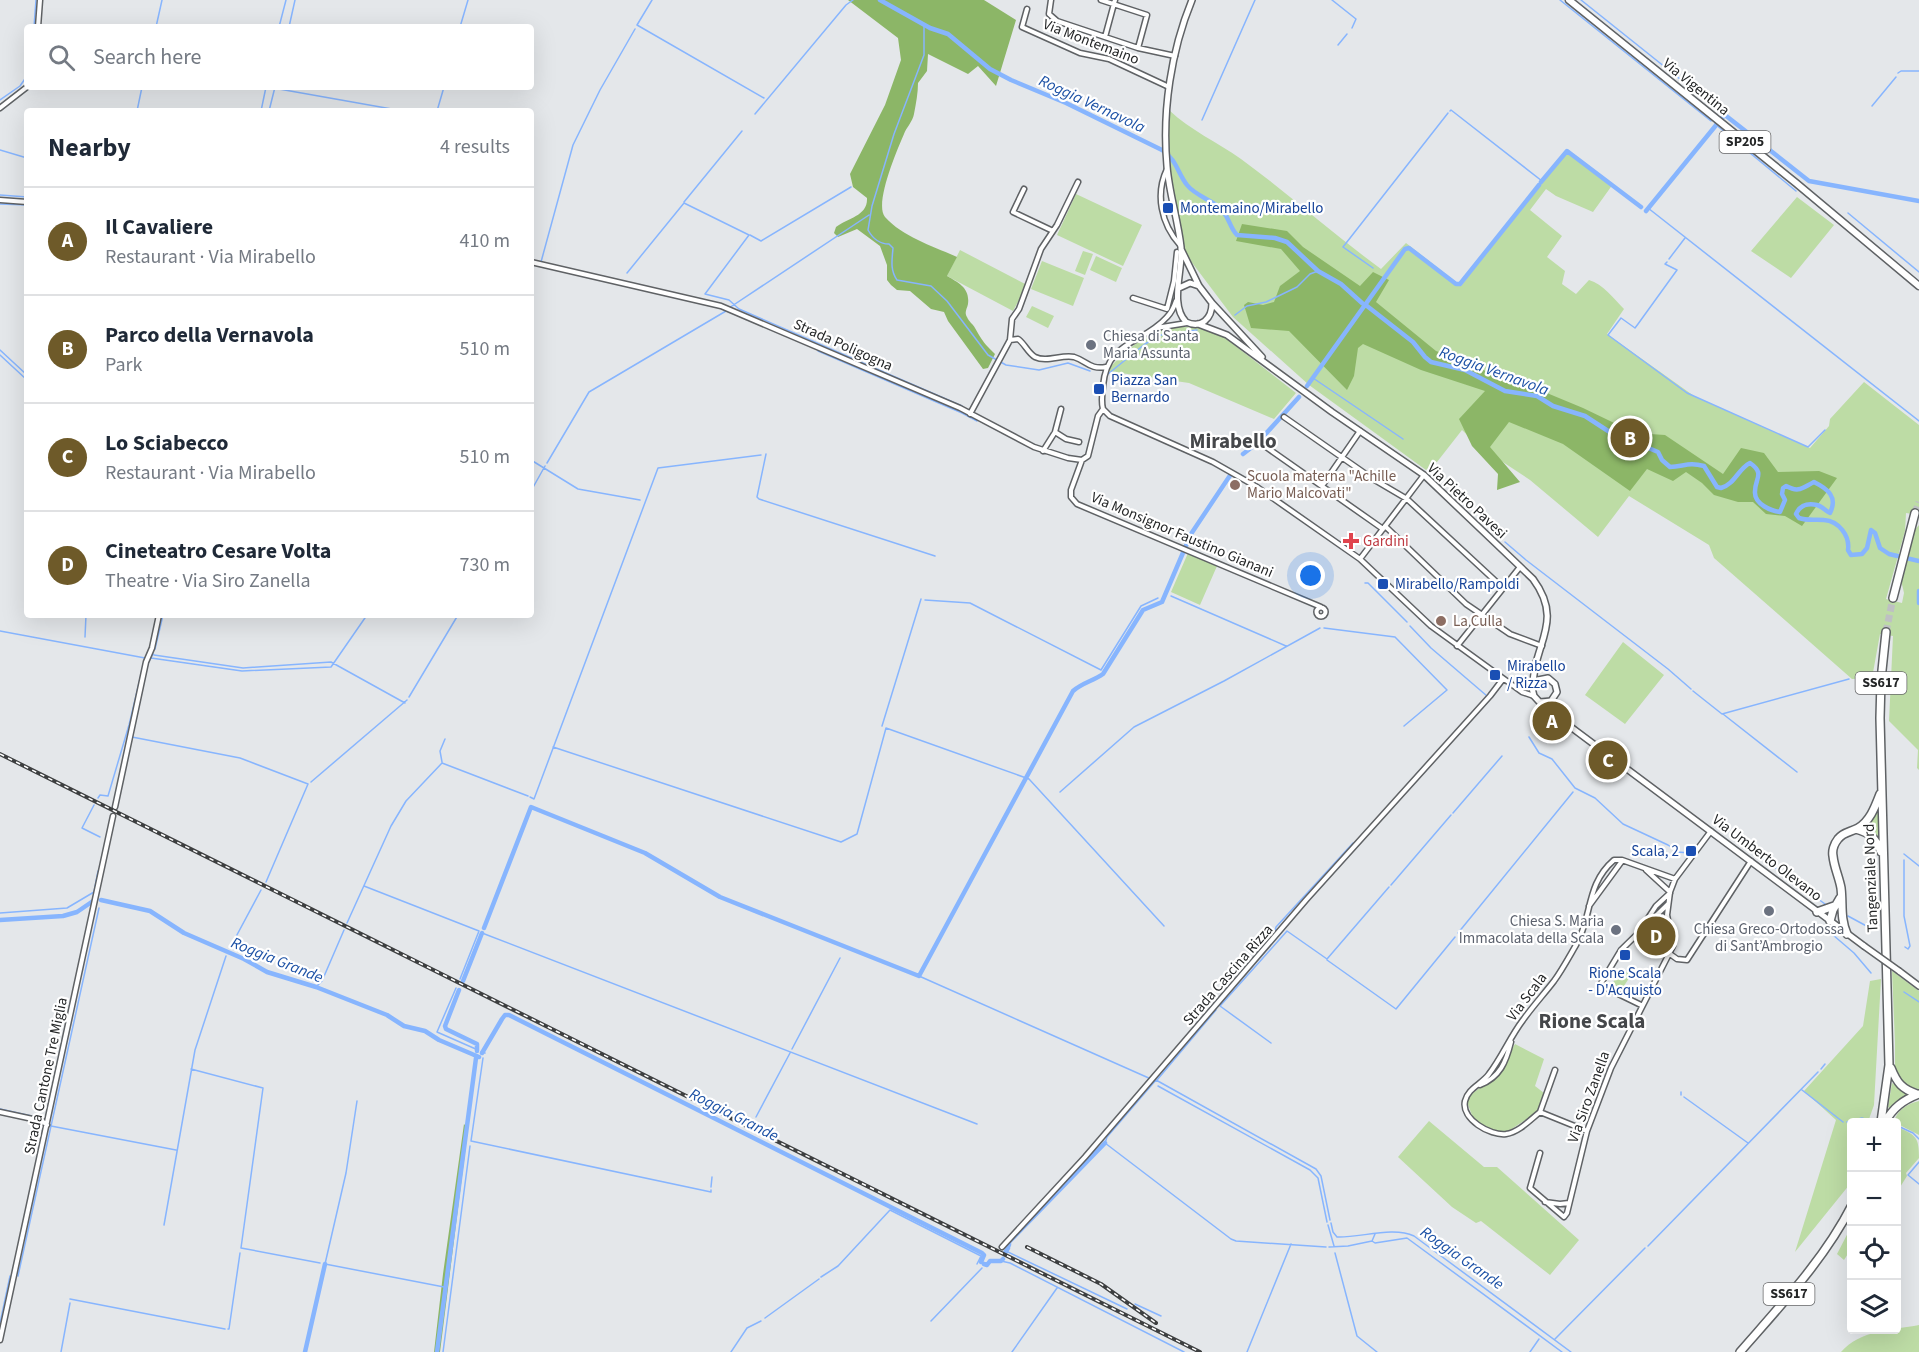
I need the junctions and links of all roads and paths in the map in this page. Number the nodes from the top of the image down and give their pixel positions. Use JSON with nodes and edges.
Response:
{"nodes":[{"id":1,"x":40,"y":0,"type":"edge"},
{"id":2,"x":1051,"y":0,"type":"edge"},
{"id":3,"x":1101,"y":0,"type":"edge"},
{"id":4,"x":1191,"y":0,"type":"edge"},
{"id":5,"x":1569,"y":0,"type":"edge"},
{"id":6,"x":1115,"y":2,"type":"edge"},
{"id":7,"x":1027,"y":9,"type":"dead end"},
{"id":8,"x":38,"y":24,"type":"edge"},
{"id":9,"x":1105,"y":37,"type":"junction"},
{"id":10,"x":1138,"y":48,"type":"junction"},
{"id":11,"x":1176,"y":57,"type":"junction"},
{"id":12,"x":1169,"y":87,"type":"junction"},
{"id":13,"x":24,"y":89,"type":"edge"},
{"id":14,"x":0,"y":108,"type":"edge"},
{"id":15,"x":1167,"y":168,"type":"junction"},
{"id":16,"x":1078,"y":182,"type":"dead end"},
{"id":17,"x":1024,"y":189,"type":"dead end"},
{"id":18,"x":0,"y":200,"type":"edge"},
{"id":19,"x":24,"y":202,"type":"edge"},
{"id":20,"x":1053,"y":231,"type":"junction"},
{"id":21,"x":1180,"y":249,"type":"junction"},
{"id":22,"x":534,"y":263,"type":"edge"},
{"id":23,"x":1199,"y":285,"type":"junction"},
{"id":24,"x":1919,"y":286,"type":"edge"},
{"id":25,"x":1179,"y":288,"type":"junction"},
{"id":26,"x":1132,"y":297,"type":"dead end"},
{"id":27,"x":1175,"y":297,"type":"junction"},
{"id":28,"x":1212,"y":303,"type":"junction"},
{"id":29,"x":1188,"y":323,"type":"junction"},
{"id":30,"x":1198,"y":324,"type":"junction"},
{"id":31,"x":1010,"y":328,"type":"junction"},
{"id":32,"x":1155,"y":328,"type":"junction"},
{"id":33,"x":1018,"y":339,"type":"junction"},
{"id":34,"x":1010,"y":340,"type":"junction"},
{"id":35,"x":1106,"y":367,"type":"junction"},
{"id":36,"x":1283,"y":376,"type":"junction"},
{"id":37,"x":1061,"y":409,"type":"dead end"},
{"id":38,"x":1103,"y":409,"type":"junction"},
{"id":39,"x":970,"y":414,"type":"junction"},
{"id":40,"x":1284,"y":417,"type":"dead end"},
{"id":41,"x":1360,"y":431,"type":"junction"},
{"id":42,"x":1055,"y":432,"type":"junction"},
{"id":43,"x":1079,"y":442,"type":"dead end"},
{"id":44,"x":1259,"y":442,"type":"dead end"},
{"id":45,"x":1043,"y":451,"type":"junction"},
{"id":46,"x":1342,"y":457,"type":"junction"},
{"id":47,"x":1083,"y":460,"type":"junction"},
{"id":48,"x":1424,"y":475,"type":"junction"},
{"id":49,"x":1322,"y":486,"type":"junction"},
{"id":50,"x":1407,"y":499,"type":"junction"},
{"id":51,"x":1916,"y":513,"type":"dead end"},
{"id":52,"x":1384,"y":527,"type":"junction"},
{"id":53,"x":1360,"y":559,"type":"junction"},
{"id":54,"x":1520,"y":567,"type":"junction"},
{"id":55,"x":1503,"y":588,"type":"junction"},
{"id":56,"x":1893,"y":598,"type":"tunnel mouth"},
{"id":57,"x":1320,"y":607,"type":"dead end"},
{"id":58,"x":1482,"y":614,"type":"junction"},
{"id":59,"x":158,"y":618,"type":"edge"},
{"id":60,"x":1887,"y":632,"type":"tunnel mouth"},
{"id":61,"x":1457,"y":646,"type":"junction"},
{"id":62,"x":1542,"y":646,"type":"junction"},
{"id":63,"x":1539,"y":659,"type":"junction"},
{"id":64,"x":1545,"y":678,"type":"junction"},
{"id":65,"x":1503,"y":679,"type":"junction"},
{"id":66,"x":1513,"y":686,"type":"junction"},
{"id":67,"x":1533,"y":687,"type":"junction"},
{"id":68,"x":1534,"y":696,"type":"junction"},
{"id":69,"x":1553,"y":700,"type":"junction"},
{"id":70,"x":1540,"y":702,"type":"junction"},
{"id":71,"x":1558,"y":717,"type":"junction"},
{"id":72,"x":1882,"y":789,"type":"junction"},
{"id":73,"x":115,"y":807,"type":"dead end"},
{"id":74,"x":113,"y":816,"type":"dead end"},
{"id":75,"x":1856,"y":829,"type":"junction"},
{"id":76,"x":1711,"y":830,"type":"junction"},
{"id":77,"x":1884,"y":858,"type":"junction"},
{"id":78,"x":1622,"y":860,"type":"junction"},
{"id":79,"x":1752,"y":861,"type":"junction"},
{"id":80,"x":1644,"y":868,"type":"junction"},
{"id":81,"x":1675,"y":879,"type":"junction"},
{"id":82,"x":1670,"y":892,"type":"junction"},
{"id":83,"x":1668,"y":904,"type":"junction"},
{"id":84,"x":1589,"y":906,"type":"junction"},
{"id":85,"x":1839,"y":907,"type":"junction"},
{"id":86,"x":1817,"y":912,"type":"junction"},
{"id":87,"x":1830,"y":921,"type":"junction"},
{"id":88,"x":1638,"y":933,"type":"junction"},
{"id":89,"x":1847,"y":933,"type":"junction"},
{"id":90,"x":1670,"y":954,"type":"junction"},
{"id":91,"x":1919,"y":986,"type":"edge"},
{"id":92,"x":1641,"y":1005,"type":"junction"},
{"id":93,"x":1889,"y":1065,"type":"junction"},
{"id":94,"x":1555,"y":1070,"type":"dead end"},
{"id":95,"x":1918,"y":1094,"type":"edge"},
{"id":96,"x":0,"y":1112,"type":"edge"},
{"id":97,"x":1540,"y":1112,"type":"junction"},
{"id":98,"x":1883,"y":1118,"type":"edge"},
{"id":99,"x":1886,"y":1118,"type":"edge"},
{"id":100,"x":47,"y":1125,"type":"junction"},
{"id":101,"x":1587,"y":1131,"type":"junction"},
{"id":102,"x":1540,"y":1152,"type":"dead end"},
{"id":103,"x":1544,"y":1202,"type":"junction"},
{"id":104,"x":1569,"y":1203,"type":"junction"},
{"id":105,"x":1847,"y":1213,"type":"edge"},
{"id":106,"x":1003,"y":1245,"type":"dead end"},
{"id":107,"x":0,"y":1340,"type":"edge"},
{"id":108,"x":1740,"y":1352,"type":"edge"}],
"edges":[{"from":1,"to":8,"type":"street"},
{"from":2,"to":9,"type":"street"},
{"from":3,"to":6,"type":"street"},
{"from":4,"to":11,"type":"street"},
{"from":5,"to":24,"type":"main road","name":"Via Vigentina","number":"SP205"},
{"from":6,"to":9,"type":"street"},
{"from":6,"to":10,"type":"street"},
{"from":7,"to":12,"type":"street","name":"Via Montemaino"},
{"from":9,"to":10,"type":"street"},
{"from":10,"to":11,"type":"street"},
{"from":11,"to":12,"type":"street"},
{"from":12,"to":15,"type":"street"},
{"from":13,"to":14,"type":"street"},
{"from":15,"to":21,"type":"street"},
{"from":15,"to":21,"type":"street"},
{"from":16,"to":20,"type":"street"},
{"from":17,"to":20,"type":"street"},
{"from":18,"to":19,"type":"street"},
{"from":20,"to":31,"type":"street"},
{"from":21,"to":23,"type":"street"},
{"from":21,"to":25,"type":"street"},
{"from":21,"to":27,"type":"street"},
{"from":22,"to":39,"type":"street","name":"Strada Poligogna"},
{"from":23,"to":25,"type":"street"},
{"from":23,"to":28,"type":"street"},
{"from":25,"to":27,"type":"street"},
{"from":26,"to":27,"type":"street"},
{"from":27,"to":29,"type":"street"},
{"from":27,"to":32,"type":"street"},
{"from":28,"to":30,"type":"street"},
{"from":28,"to":36,"type":"street","name":"Via Pietro Pavesi"},
{"from":29,"to":30,"type":"street"},
{"from":29,"to":32,"type":"street"},
{"from":30,"to":36,"type":"street","name":"Via Pietro Pavesi"},
{"from":31,"to":33,"type":"street"},
{"from":31,"to":34,"type":"street"},
{"from":32,"to":35,"type":"street"},
{"from":33,"to":34,"type":"street"},
{"from":33,"to":35,"type":"street"},
{"from":34,"to":39,"type":"street"},
{"from":35,"to":38,"type":"street"},
{"from":36,"to":41,"type":"street","name":"Via Pietro Pavesi"},
{"from":37,"to":42,"type":"street"},
{"from":38,"to":47,"type":"street"},
{"from":38,"to":53,"type":"street"},
{"from":39,"to":45,"type":"street","name":"Strada Poligogna"},
{"from":40,"to":46,"type":"street"},
{"from":41,"to":46,"type":"street"},
{"from":41,"to":48,"type":"street","name":"Via Pietro Pavesi"},
{"from":42,"to":43,"type":"street"},
{"from":42,"to":45,"type":"street"},
{"from":44,"to":49,"type":"street"},
{"from":45,"to":47,"type":"street","name":"Strada Poligogna"},
{"from":46,"to":49,"type":"street"},
{"from":46,"to":50,"type":"street"},
{"from":47,"to":57,"type":"street","name":"Via Monsignor Faustino Gianani"},
{"from":48,"to":50,"type":"street"},
{"from":48,"to":54,"type":"street","name":"Via Pietro Pavesi"},
{"from":49,"to":52,"type":"street"},
{"from":50,"to":52,"type":"street"},
{"from":50,"to":55,"type":"street"},
{"from":51,"to":56,"type":"highway"},
{"from":52,"to":53,"type":"street"},
{"from":52,"to":58,"type":"street"},
{"from":53,"to":61,"type":"street"},
{"from":54,"to":55,"type":"street"},
{"from":54,"to":62,"type":"street","name":"Via Pietro Pavesi"},
{"from":55,"to":58,"type":"street"},
{"from":58,"to":61,"type":"street"},
{"from":58,"to":62,"type":"street"},
{"from":59,"to":73,"type":"street"},
{"from":60,"to":72,"type":"highway","name":"Tangenziale Nord","number":"SS617"},
{"from":61,"to":65,"type":"street"},
{"from":62,"to":63,"type":"street","name":"Via Pietro Pavesi"},
{"from":63,"to":64,"type":"street"},
{"from":63,"to":67,"type":"street","name":"Via Pietro Pavesi"},
{"from":64,"to":67,"type":"street"},
{"from":64,"to":69,"type":"street"},
{"from":65,"to":66,"type":"street"},
{"from":65,"to":106,"type":"street","name":"Strada Cascina Rizza"},
{"from":66,"to":67,"type":"street"},
{"from":66,"to":68,"type":"street"},
{"from":67,"to":68,"type":"street"},
{"from":68,"to":70,"type":"street"},
{"from":69,"to":70,"type":"street"},
{"from":69,"to":71,"type":"street"},
{"from":70,"to":71,"type":"street","name":"Via Umberto Olevano"},
{"from":71,"to":76,"type":"street","name":"Via Umberto Olevano"},
{"from":72,"to":75,"type":"highway"},
{"from":72,"to":77,"type":"highway","name":"Tangenziale Nord","number":"SS617"},
{"from":74,"to":100,"type":"street","name":"Strada Cantone Tre Miglia"},
{"from":75,"to":77,"type":"highway"},
{"from":75,"to":85,"type":"highway"},
{"from":76,"to":79,"type":"street","name":"Via Umberto Olevano"},
{"from":76,"to":81,"type":"street"},
{"from":77,"to":93,"type":"highway","name":"Tangenziale Nord","number":"SS617"},
{"from":78,"to":80,"type":"street"},
{"from":78,"to":84,"type":"street","name":"Via Scala"},
{"from":78,"to":84,"type":"street","name":"Via Scala"},
{"from":79,"to":86,"type":"street","name":"Via Umberto Olevano"},
{"from":79,"to":90,"type":"street"},
{"from":80,"to":81,"type":"street"},
{"from":80,"to":82,"type":"street"},
{"from":81,"to":82,"type":"street"},
{"from":82,"to":83,"type":"street"},
{"from":82,"to":88,"type":"street"},
{"from":83,"to":88,"type":"street"},
{"from":83,"to":90,"type":"street"},
{"from":84,"to":97,"type":"street","name":"Via Scala"},
{"from":85,"to":86,"type":"highway"},
{"from":85,"to":87,"type":"highway"},
{"from":85,"to":89,"type":"highway"},
{"from":86,"to":87,"type":"street","name":"Via Umberto Olevano"},
{"from":87,"to":89,"type":"street","name":"Via Umberto Olevano"},
{"from":88,"to":92,"type":"street"},
{"from":89,"to":91,"type":"street","name":"Via Umberto Olevano","bridge":true},
{"from":90,"to":92,"type":"street","name":"Via Siro Zanella"},
{"from":92,"to":101,"type":"street","name":"Via Siro Zanella"},
{"from":93,"to":95,"type":"highway"},
{"from":93,"to":98,"type":"highway","name":"Tangenziale Nord","number":"SS617"},
{"from":94,"to":97,"type":"street"},
{"from":95,"to":99,"type":"highway"},
{"from":96,"to":100,"type":"street"},
{"from":97,"to":101,"type":"street"},
{"from":100,"to":107,"type":"street","name":"Strada Cantone Tre Miglia"},
{"from":101,"to":104,"type":"street","name":"Via Siro Zanella"},
{"from":102,"to":103,"type":"street"},
{"from":103,"to":104,"type":"street"},
{"from":103,"to":104,"type":"street"},
{"from":105,"to":108,"type":"highway","number":"SS617"}]}
